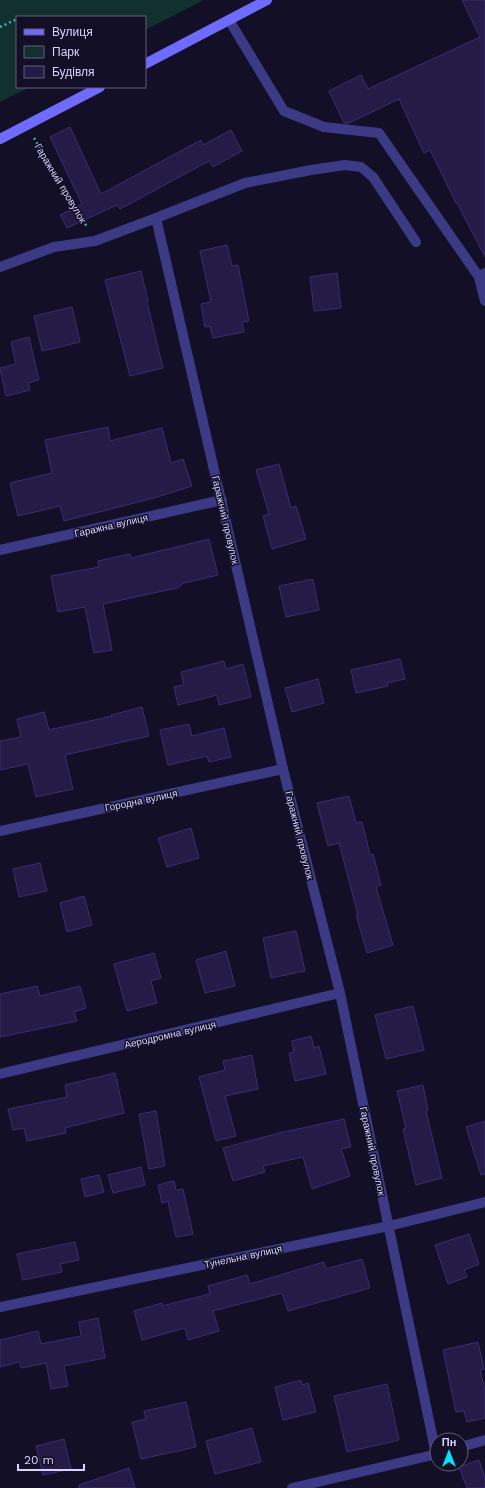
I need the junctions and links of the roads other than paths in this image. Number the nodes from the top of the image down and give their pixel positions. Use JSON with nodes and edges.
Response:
{"nodes":[{"id":1,"x":267,"y":0,"type":"edge"},
{"id":2,"x":229,"y":20,"type":"junction"},
{"id":3,"x":146,"y":63,"type":"edge"},
{"id":4,"x":98,"y":88,"type":"edge"},
{"id":5,"x":0,"y":139,"type":"edge"},
{"id":6,"x":156,"y":218,"type":"junction"},
{"id":7,"x":416,"y":242,"type":"dead end"},
{"id":8,"x":0,"y":268,"type":"edge"},
{"id":9,"x":482,"y":275,"type":"edge"},
{"id":10,"x":485,"y":300,"type":"edge"},
{"id":11,"x":222,"y":500,"type":"junction"},
{"id":12,"x":0,"y":550,"type":"edge"},
{"id":13,"x":283,"y":769,"type":"junction"},
{"id":14,"x":0,"y":831,"type":"edge"},
{"id":15,"x":340,"y":993,"type":"junction"},
{"id":16,"x":0,"y":1074,"type":"edge"},
{"id":17,"x":485,"y":1202,"type":"edge"},
{"id":18,"x":389,"y":1226,"type":"junction"},
{"id":19,"x":0,"y":1306,"type":"edge"},
{"id":20,"x":432,"y":1432,"type":"edge"},
{"id":21,"x":485,"y":1440,"type":"edge"},
{"id":22,"x":469,"y":1445,"type":"edge"},
{"id":23,"x":429,"y":1456,"type":"edge"},
{"id":24,"x":292,"y":1488,"type":"edge"}],
"edges":[{"from":1,"to":2,"type":"main road"},
{"from":2,"to":3,"type":"main road"},
{"from":2,"to":9,"type":"street"},
{"from":4,"to":5,"type":"main road"},
{"from":6,"to":7,"type":"street"},
{"from":6,"to":8,"type":"street"},
{"from":6,"to":11,"type":"street","name":"Гаражний провулок"},
{"from":9,"to":10,"type":"street"},
{"from":11,"to":12,"type":"street","name":"Гаражна вулиця"},
{"from":11,"to":13,"type":"street","name":"Гаражний провулок"},
{"from":13,"to":14,"type":"street","name":"Городна вулиця"},
{"from":13,"to":15,"type":"street","name":"Гаражний провулок"},
{"from":15,"to":16,"type":"street","name":"Аеродромна вулиця"},
{"from":15,"to":18,"type":"street","name":"Гаражний провулок"},
{"from":17,"to":18,"type":"street","name":"Тунельна вулиця"},
{"from":18,"to":19,"type":"street","name":"Тунельна вулиця"},
{"from":18,"to":20,"type":"street","name":"Гаражний провулок"},
{"from":21,"to":22,"type":"street"},
{"from":23,"to":24,"type":"street"}]}
